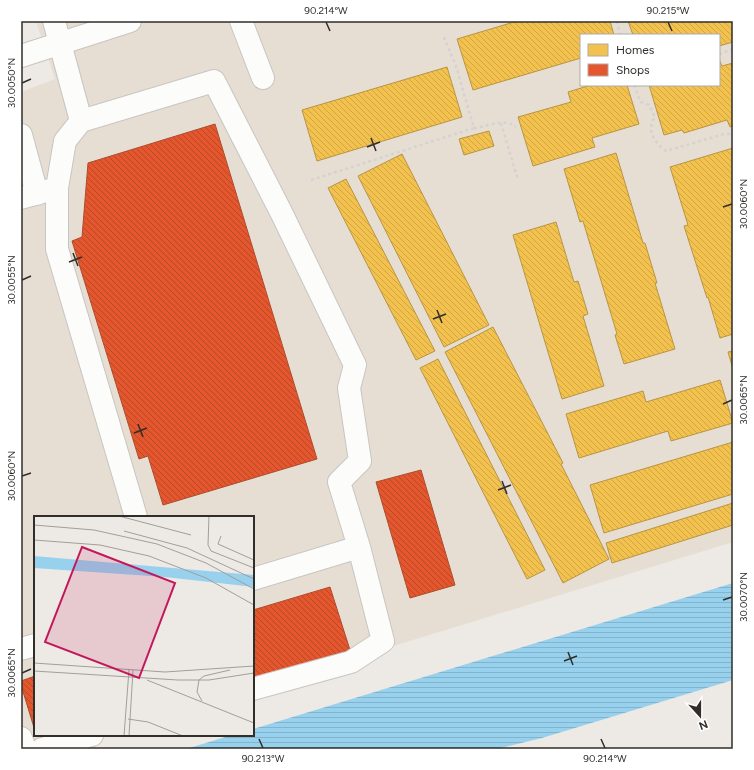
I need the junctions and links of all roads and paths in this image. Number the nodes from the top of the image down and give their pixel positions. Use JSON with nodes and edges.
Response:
{"nodes":[{"id":1,"x":54,"y":21,"type":"edge"},
{"id":2,"x":130,"y":21,"type":"edge"},
{"id":3,"x":241,"y":21,"type":"edge"},
{"id":4,"x":617,"y":21,"type":"edge"},
{"id":5,"x":90,"y":27,"type":"edge"},
{"id":6,"x":443,"y":34,"type":"dead end"},
{"id":7,"x":620,"y":34,"type":"edge"},
{"id":8,"x":61,"y":44,"type":"junction"},
{"id":9,"x":733,"y":49,"type":"edge"},
{"id":10,"x":720,"y":54,"type":"edge"},
{"id":11,"x":21,"y":56,"type":"edge"},
{"id":12,"x":263,"y":78,"type":"dead end"},
{"id":13,"x":634,"y":86,"type":"edge"},
{"id":14,"x":81,"y":121,"type":"junction"},
{"id":15,"x":501,"y":123,"type":"junction"},
{"id":16,"x":516,"y":127,"type":"dead end"},
{"id":17,"x":474,"y":128,"type":"junction"},
{"id":18,"x":733,"y":134,"type":"edge"},
{"id":19,"x":21,"y":135,"type":"edge"},
{"id":20,"x":311,"y":180,"type":"dead end"},
{"id":21,"x":518,"y":180,"type":"dead end"},
{"id":22,"x":38,"y":193,"type":"edge"},
{"id":23,"x":136,"y":516,"type":"edge"},
{"id":24,"x":358,"y":548,"type":"junction"},
{"id":25,"x":254,"y":579,"type":"edge"},
{"id":26,"x":34,"y":645,"type":"edge"},
{"id":27,"x":21,"y":649,"type":"edge"},
{"id":28,"x":254,"y":689,"type":"edge"},
{"id":29,"x":88,"y":736,"type":"edge"},
{"id":30,"x":21,"y":738,"type":"edge"},
{"id":31,"x":25,"y":749,"type":"edge"},
{"id":32,"x":42,"y":749,"type":"edge"}],
"edges":[{"from":1,"to":8,"type":"main road"},
{"from":2,"to":5,"type":"main road"},
{"from":3,"to":12,"type":"main road"},
{"from":4,"to":7,"type":"path"},
{"from":5,"to":8,"type":"main road"},
{"from":6,"to":17,"type":"path"},
{"from":8,"to":11,"type":"main road"},
{"from":8,"to":14,"type":"main road"},
{"from":9,"to":10,"type":"path"},
{"from":13,"to":18,"type":"path"},
{"from":14,"to":22,"type":"main road"},
{"from":14,"to":24,"type":"main road"},
{"from":15,"to":16,"type":"path"},
{"from":15,"to":17,"type":"path"},
{"from":15,"to":21,"type":"path"},
{"from":17,"to":20,"type":"path"},
{"from":19,"to":22,"type":"main road"},
{"from":22,"to":23,"type":"main road"},
{"from":24,"to":25,"type":"main road"},
{"from":24,"to":28,"type":"main road"},
{"from":26,"to":27,"type":"main road"},
{"from":29,"to":32,"type":"main road"},
{"from":30,"to":31,"type":"main road"}]}
